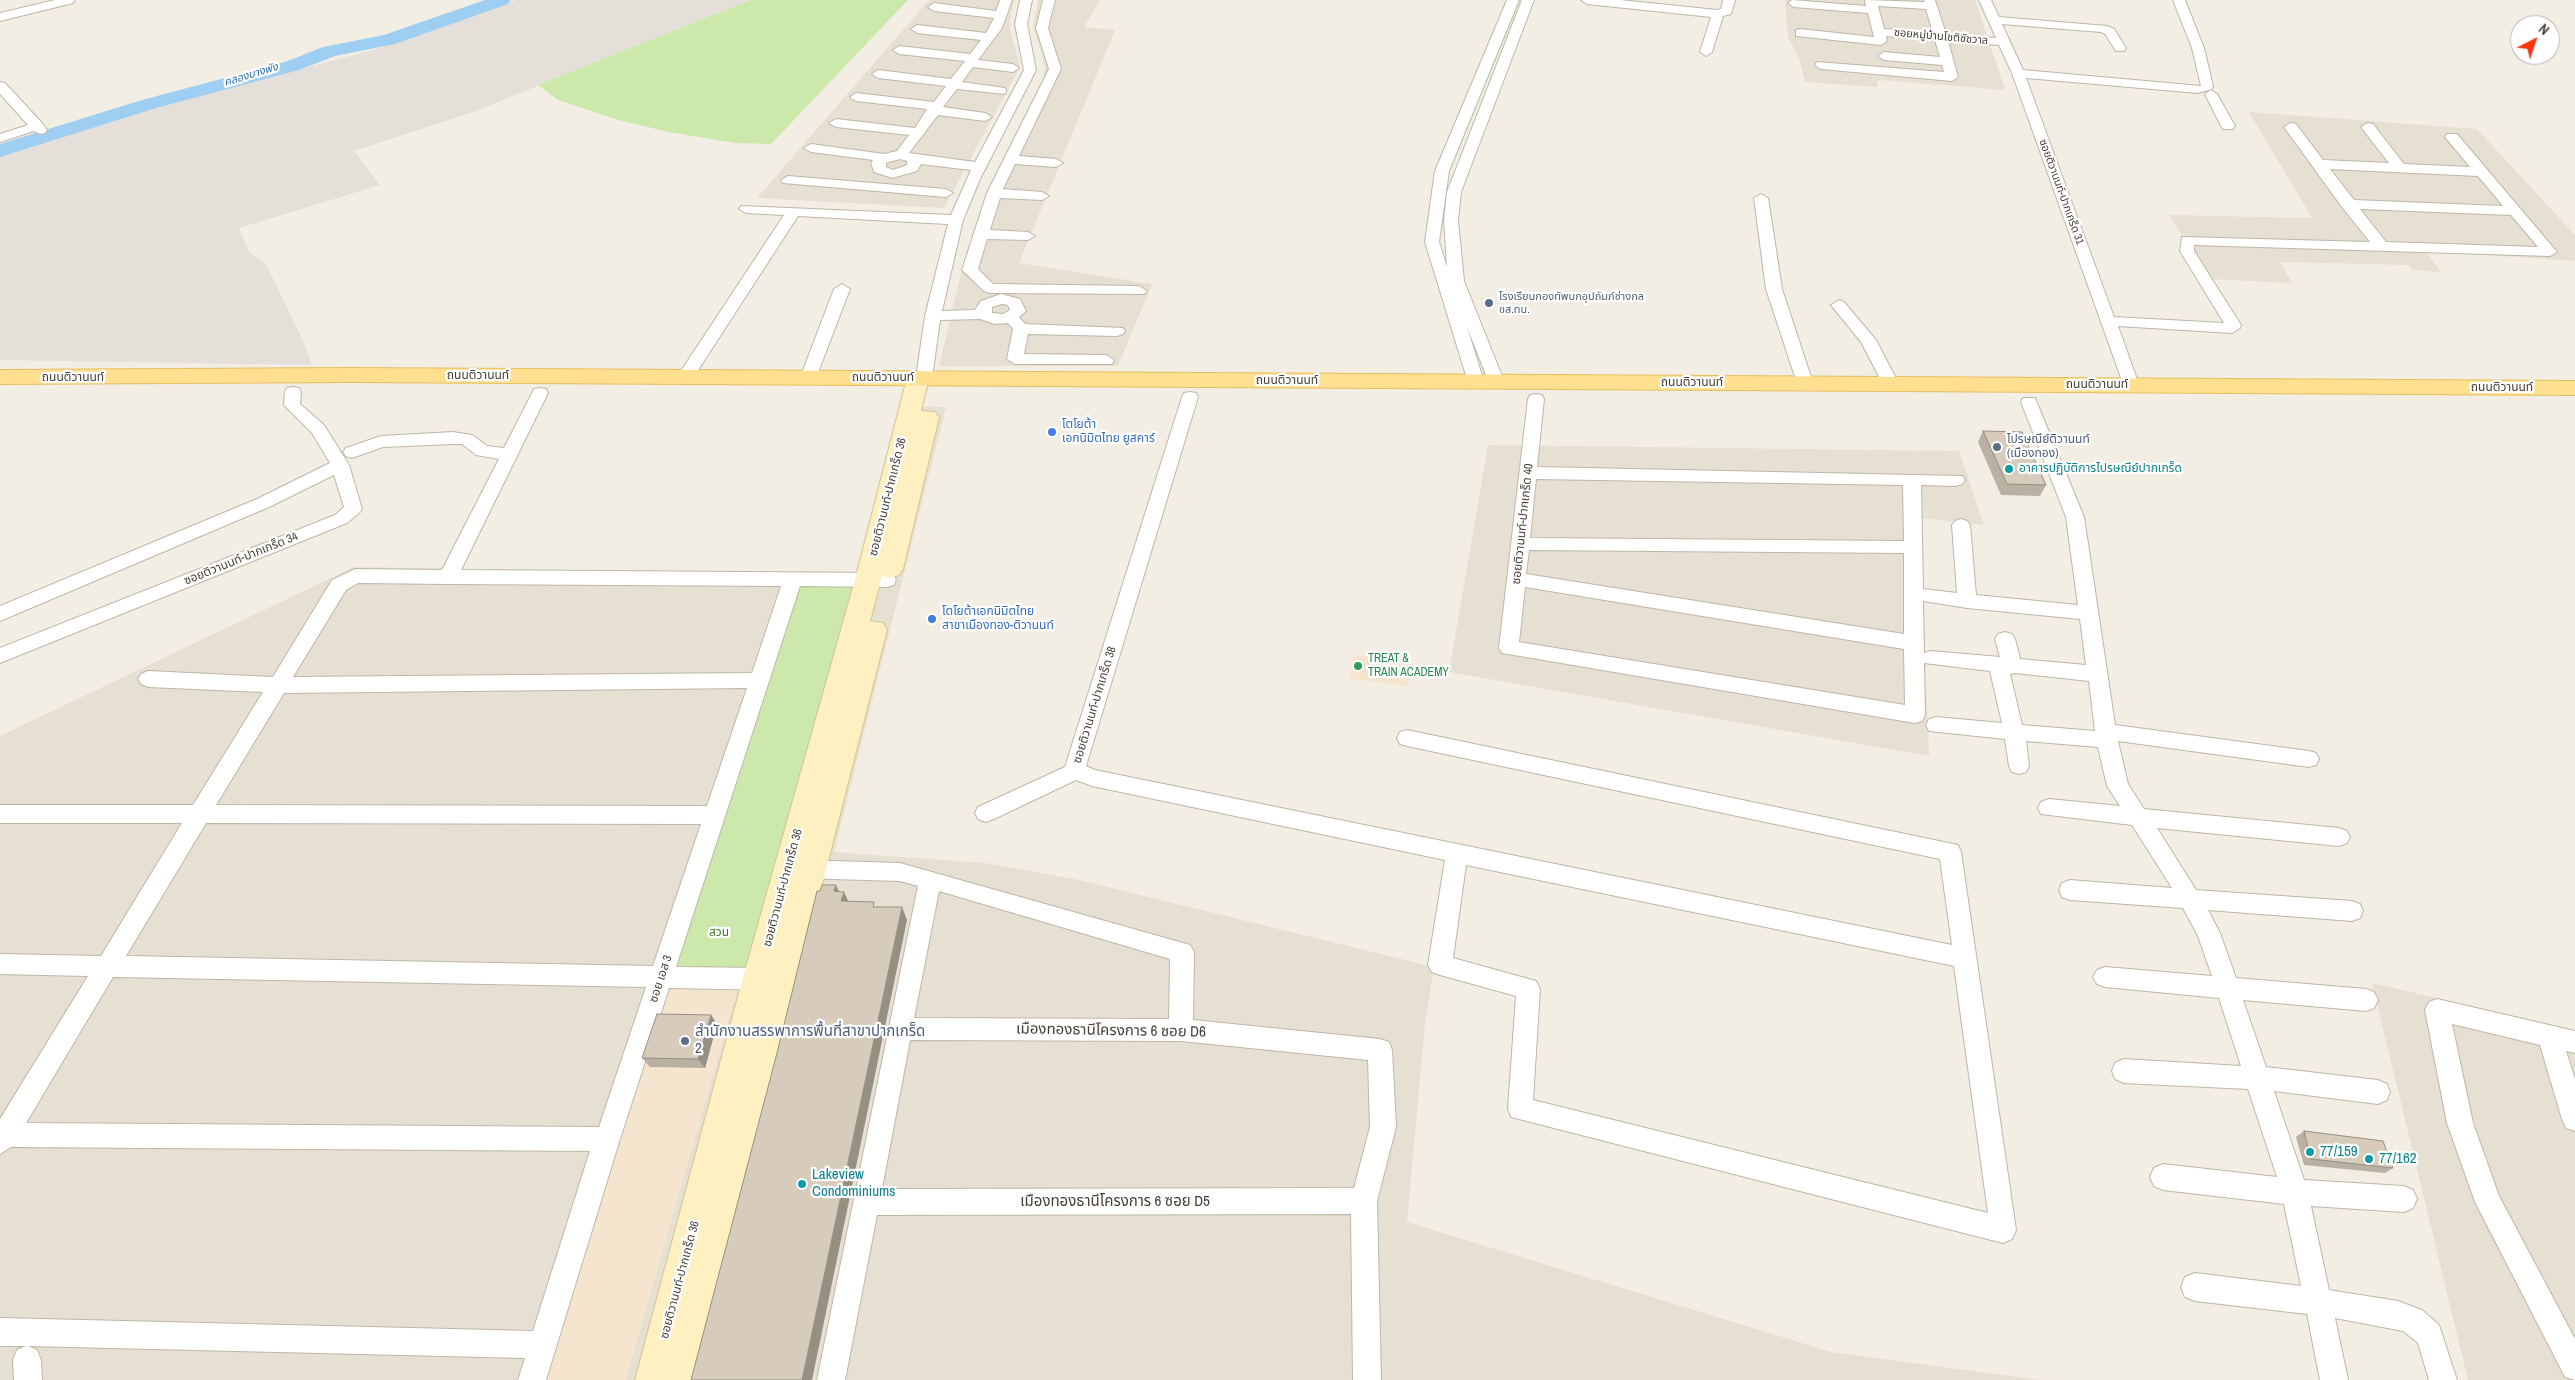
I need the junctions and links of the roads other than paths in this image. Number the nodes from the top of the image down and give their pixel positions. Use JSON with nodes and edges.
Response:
{"nodes":[{"id":1,"x":16,"y":0,"type":"edge"},
{"id":2,"x":69,"y":0,"type":"edge"},
{"id":3,"x":1006,"y":0,"type":"edge"},
{"id":4,"x":1026,"y":0,"type":"edge"},
{"id":5,"x":1049,"y":0,"type":"edge"},
{"id":6,"x":1512,"y":0,"type":"edge"},
{"id":7,"x":1528,"y":0,"type":"edge"},
{"id":8,"x":1587,"y":0,"type":"edge"},
{"id":9,"x":1729,"y":0,"type":"edge"},
{"id":10,"x":1985,"y":0,"type":"edge"},
{"id":11,"x":2179,"y":0,"type":"edge"},
{"id":12,"x":1624,"y":2,"type":"edge"},
{"id":13,"x":1794,"y":3,"type":"dead end"},
{"id":14,"x":1872,"y":4,"type":"edge"},
{"id":15,"x":1930,"y":4,"type":"edge"},
{"id":16,"x":934,"y":7,"type":"dead end"},
{"id":17,"x":26,"y":10,"type":"junction"},
{"id":18,"x":1718,"y":14,"type":"junction"},
{"id":19,"x":1001,"y":15,"type":"junction"},
{"id":20,"x":0,"y":17,"type":"edge"},
{"id":21,"x":1811,"y":17,"type":"dead end"},
{"id":22,"x":1994,"y":20,"type":"junction"},
{"id":23,"x":1878,"y":27,"type":"junction"},
{"id":24,"x":917,"y":29,"type":"dead end"},
{"id":25,"x":1800,"y":33,"type":"dead end"},
{"id":26,"x":990,"y":37,"type":"junction"},
{"id":27,"x":1941,"y":37,"type":"junction"},
{"id":28,"x":2003,"y":42,"type":"junction"},
{"id":29,"x":2120,"y":48,"type":"dead end"},
{"id":30,"x":899,"y":50,"type":"dead end"},
{"id":31,"x":1706,"y":52,"type":"dead end"},
{"id":32,"x":1884,"y":56,"type":"dead end"},
{"id":33,"x":972,"y":61,"type":"junction"},
{"id":34,"x":1948,"y":62,"type":"junction"},
{"id":35,"x":1821,"y":65,"type":"dead end"},
{"id":36,"x":1012,"y":68,"type":"dead end"},
{"id":37,"x":2018,"y":73,"type":"junction"},
{"id":38,"x":878,"y":74,"type":"dead end"},
{"id":39,"x":953,"y":84,"type":"junction"},
{"id":40,"x":0,"y":86,"type":"edge"},
{"id":41,"x":2205,"y":90,"type":"junction"},
{"id":42,"x":1000,"y":91,"type":"dead end"},
{"id":43,"x":856,"y":97,"type":"dead end"},
{"id":44,"x":935,"y":108,"type":"junction"},
{"id":45,"x":985,"y":117,"type":"dead end"},
{"id":46,"x":836,"y":123,"type":"dead end"},
{"id":47,"x":2228,"y":126,"type":"dead end"},
{"id":48,"x":2291,"y":127,"type":"dead end"},
{"id":49,"x":2368,"y":127,"type":"dead end"},
{"id":50,"x":917,"y":132,"type":"junction"},
{"id":51,"x":2452,"y":137,"type":"dead end"},
{"id":52,"x":0,"y":138,"type":"edge"},
{"id":53,"x":811,"y":148,"type":"dead end"},
{"id":54,"x":885,"y":158,"type":"junction"},
{"id":55,"x":1010,"y":160,"type":"junction"},
{"id":56,"x":908,"y":161,"type":"junction"},
{"id":57,"x":1056,"y":163,"type":"dead end"},
{"id":58,"x":2318,"y":164,"type":"junction"},
{"id":59,"x":2400,"y":168,"type":"junction"},
{"id":60,"x":2482,"y":172,"type":"junction"},
{"id":61,"x":886,"y":173,"type":"junction"},
{"id":62,"x":976,"y":173,"type":"junction"},
{"id":63,"x":788,"y":180,"type":"dead end"},
{"id":64,"x":876,"y":189,"type":"junction"},
{"id":65,"x":946,"y":193,"type":"dead end"},
{"id":66,"x":994,"y":193,"type":"junction"},
{"id":67,"x":1042,"y":196,"type":"dead end"},
{"id":68,"x":1762,"y":198,"type":"dead end"},
{"id":69,"x":2347,"y":204,"type":"junction"},
{"id":70,"x":746,"y":208,"type":"dead end"},
{"id":71,"x":2516,"y":211,"type":"junction"},
{"id":72,"x":793,"y":212,"type":"junction"},
{"id":73,"x":956,"y":220,"type":"junction"},
{"id":74,"x":981,"y":234,"type":"junction"},
{"id":75,"x":1028,"y":236,"type":"dead end"},
{"id":76,"x":2381,"y":246,"type":"junction"},
{"id":77,"x":842,"y":288,"type":"dead end"},
{"id":78,"x":989,"y":288,"type":"junction"},
{"id":79,"x":1139,"y":291,"type":"dead end"},
{"id":80,"x":990,"y":305,"type":"junction"},
{"id":81,"x":1839,"y":305,"type":"dead end"},
{"id":82,"x":935,"y":310,"type":"junction"},
{"id":83,"x":2109,"y":321,"type":"junction"},
{"id":84,"x":1016,"y":323,"type":"junction"},
{"id":85,"x":1117,"y":332,"type":"dead end"},
{"id":86,"x":1106,"y":360,"type":"dead end"},
{"id":87,"x":0,"y":377,"type":"edge"},
{"id":88,"x":685,"y":377,"type":"junction"},
{"id":89,"x":808,"y":378,"type":"junction"},
{"id":90,"x":1805,"y":383,"type":"junction"},
{"id":91,"x":99,"y":384,"type":"junction"},
{"id":92,"x":1891,"y":384,"type":"junction"},
{"id":93,"x":925,"y":385,"type":"junction"},
{"id":94,"x":1495,"y":386,"type":"junction"},
{"id":95,"x":2575,"y":388,"type":"edge"},
{"id":96,"x":0,"y":390,"type":"edge"},
{"id":97,"x":293,"y":392,"type":"junction"},
{"id":98,"x":540,"y":393,"type":"junction"},
{"id":99,"x":2136,"y":394,"type":"junction"},
{"id":100,"x":1190,"y":397,"type":"junction"},
{"id":101,"x":1536,"y":399,"type":"junction"},
{"id":102,"x":2029,"y":402,"type":"junction"},
{"id":103,"x":2575,"y":405,"type":"edge"},
{"id":104,"x":509,"y":454,"type":"junction"},
{"id":105,"x":346,"y":459,"type":"junction"},
{"id":106,"x":1529,"y":473,"type":"junction"},
{"id":107,"x":1912,"y":479,"type":"junction"},
{"id":108,"x":1956,"y":480,"type":"dead end"},
{"id":109,"x":1961,"y":525,"type":"dead end"},
{"id":110,"x":1521,"y":544,"type":"junction"},
{"id":111,"x":1913,"y":547,"type":"junction"},
{"id":112,"x":448,"y":577,"type":"junction"},
{"id":113,"x":794,"y":579,"type":"junction"},
{"id":114,"x":1517,"y":579,"type":"junction"},
{"id":115,"x":877,"y":580,"type":"junction"},
{"id":116,"x":1927,"y":595,"type":"dead end"},
{"id":117,"x":1967,"y":602,"type":"junction"},
{"id":118,"x":2090,"y":612,"type":"junction"},
{"id":119,"x":0,"y":614,"type":"edge"},
{"id":120,"x":2005,"y":639,"type":"dead end"},
{"id":121,"x":1914,"y":643,"type":"junction"},
{"id":122,"x":0,"y":656,"type":"edge"},
{"id":123,"x":1931,"y":658,"type":"dead end"},
{"id":124,"x":2005,"y":666,"type":"junction"},
{"id":125,"x":2098,"y":674,"type":"junction"},
{"id":126,"x":148,"y":679,"type":"dead end"},
{"id":127,"x":759,"y":680,"type":"junction"},
{"id":128,"x":277,"y":686,"type":"junction"},
{"id":129,"x":1936,"y":725,"type":"dead end"},
{"id":130,"x":2014,"y":732,"type":"junction"},
{"id":131,"x":2106,"y":736,"type":"junction"},
{"id":132,"x":1407,"y":738,"type":"dead end"},
{"id":133,"x":2309,"y":759,"type":"dead end"},
{"id":134,"x":2019,"y":766,"type":"dead end"},
{"id":135,"x":1076,"y":771,"type":"junction"},
{"id":136,"x":2049,"y":808,"type":"dead end"},
{"id":137,"x":986,"y":813,"type":"dead end"},
{"id":138,"x":0,"y":814,"type":"edge"},
{"id":139,"x":198,"y":815,"type":"junction"},
{"id":140,"x":715,"y":815,"type":"junction"},
{"id":141,"x":2139,"y":819,"type":"junction"},
{"id":142,"x":2339,"y":837,"type":"dead end"},
{"id":143,"x":1457,"y":853,"type":"junction"},
{"id":144,"x":800,"y":869,"type":"junction"},
{"id":145,"x":930,"y":879,"type":"junction"},
{"id":146,"x":2070,"y":890,"type":"dead end"},
{"id":147,"x":2190,"y":898,"type":"junction"},
{"id":148,"x":2352,"y":911,"type":"dead end"},
{"id":149,"x":1964,"y":958,"type":"junction"},
{"id":150,"x":0,"y":964,"type":"edge"},
{"id":151,"x":106,"y":966,"type":"junction"},
{"id":152,"x":662,"y":976,"type":"junction"},
{"id":153,"x":2104,"y":977,"type":"dead end"},
{"id":154,"x":770,"y":979,"type":"junction"},
{"id":155,"x":2227,"y":987,"type":"junction"},
{"id":156,"x":2366,"y":1000,"type":"dead end"},
{"id":157,"x":900,"y":1029,"type":"junction"},
{"id":158,"x":1181,"y":1030,"type":"junction"},
{"id":159,"x":2549,"y":1035,"type":"junction"},
{"id":160,"x":2575,"y":1042,"type":"edge"},
{"id":161,"x":2124,"y":1071,"type":"dead end"},
{"id":162,"x":2258,"y":1078,"type":"junction"},
{"id":163,"x":2378,"y":1092,"type":"dead end"},
{"id":164,"x":2575,"y":1119,"type":"edge"},
{"id":165,"x":2,"y":1138,"type":"edge"},
{"id":166,"x":607,"y":1140,"type":"junction"},
{"id":167,"x":2163,"y":1177,"type":"dead end"},
{"id":168,"x":2295,"y":1192,"type":"junction"},
{"id":169,"x":2404,"y":1199,"type":"dead end"},
{"id":170,"x":1364,"y":1201,"type":"junction"},
{"id":171,"x":866,"y":1202,"type":"junction"},
{"id":172,"x":2195,"y":1287,"type":"dead end"},
{"id":173,"x":2318,"y":1302,"type":"junction"},
{"id":174,"x":0,"y":1332,"type":"edge"},
{"id":175,"x":543,"y":1345,"type":"junction"},
{"id":176,"x":2575,"y":1367,"type":"edge"},
{"id":177,"x":532,"y":1380,"type":"edge"},
{"id":178,"x":654,"y":1380,"type":"edge"},
{"id":179,"x":684,"y":1380,"type":"edge"},
{"id":180,"x":831,"y":1380,"type":"edge"},
{"id":181,"x":1367,"y":1380,"type":"edge"},
{"id":182,"x":2334,"y":1380,"type":"edge"},
{"id":183,"x":2443,"y":1380,"type":"edge"}],
"edges":[{"from":1,"to":17,"type":"street"},
{"from":2,"to":17,"type":"street"},
{"from":3,"to":19,"type":"street"},
{"from":4,"to":62,"type":"street"},
{"from":5,"to":55,"type":"street"},
{"from":6,"to":94,"type":"street"},
{"from":7,"to":94,"type":"street"},
{"from":8,"to":12,"type":"street"},
{"from":9,"to":18,"type":"street"},
{"from":10,"to":22,"type":"street","name":"ซอยติวานนท์-ปากเกร็ด 31"},
{"from":11,"to":41,"type":"street"},
{"from":12,"to":18,"type":"street"},
{"from":13,"to":14,"type":"street"},
{"from":14,"to":15,"type":"street"},
{"from":14,"to":23,"type":"street"},
{"from":15,"to":27,"type":"street"},
{"from":16,"to":19,"type":"street"},
{"from":17,"to":20,"type":"street"},
{"from":18,"to":31,"type":"street"},
{"from":19,"to":26,"type":"street"},
{"from":21,"to":23,"type":"street","name":"ซอยหมู่บ้านโชติชัชวาล"},
{"from":22,"to":28,"type":"street","name":"ซอยติวานนท์-ปากเกร็ด 31"},
{"from":22,"to":29,"type":"street"},
{"from":23,"to":25,"type":"street"},
{"from":23,"to":27,"type":"street","name":"ซอยหมู่บ้านโชติชัชวาล"},
{"from":24,"to":26,"type":"street"},
{"from":26,"to":33,"type":"street"},
{"from":27,"to":28,"type":"street","name":"ซอยหมู่บ้านโชติชัชวาล"},
{"from":27,"to":34,"type":"street"},
{"from":28,"to":37,"type":"street","name":"ซอยติวานนท์-ปากเกร็ด 31"},
{"from":30,"to":33,"type":"street"},
{"from":32,"to":34,"type":"street"},
{"from":33,"to":36,"type":"street"},
{"from":33,"to":39,"type":"street"},
{"from":34,"to":35,"type":"street"},
{"from":37,"to":41,"type":"street"},
{"from":37,"to":83,"type":"street","name":"ซอยติวานนท์-ปากเกร็ด 31"},
{"from":38,"to":39,"type":"street"},
{"from":39,"to":42,"type":"street"},
{"from":39,"to":44,"type":"street"},
{"from":40,"to":52,"type":"street"},
{"from":41,"to":47,"type":"street"},
{"from":43,"to":44,"type":"street"},
{"from":44,"to":45,"type":"street"},
{"from":44,"to":50,"type":"street"},
{"from":46,"to":50,"type":"street"},
{"from":48,"to":58,"type":"street"},
{"from":49,"to":59,"type":"street"},
{"from":50,"to":56,"type":"street"},
{"from":51,"to":60,"type":"street"},
{"from":53,"to":54,"type":"street"},
{"from":54,"to":56,"type":"street"},
{"from":54,"to":61,"type":"street"},
{"from":55,"to":57,"type":"street"},
{"from":55,"to":66,"type":"street"},
{"from":56,"to":61,"type":"street"},
{"from":56,"to":62,"type":"street"},
{"from":58,"to":59,"type":"street"},
{"from":58,"to":69,"type":"street"},
{"from":59,"to":60,"type":"street"},
{"from":60,"to":71,"type":"street"},
{"from":61,"to":64,"type":"street"},
{"from":62,"to":73,"type":"street"},
{"from":63,"to":64,"type":"street"},
{"from":64,"to":65,"type":"street"},
{"from":66,"to":67,"type":"street"},
{"from":66,"to":74,"type":"street"},
{"from":68,"to":90,"type":"street"},
{"from":69,"to":71,"type":"street"},
{"from":69,"to":76,"type":"street"},
{"from":70,"to":72,"type":"street"},
{"from":71,"to":76,"type":"street"},
{"from":72,"to":73,"type":"street"},
{"from":72,"to":88,"type":"street"},
{"from":73,"to":82,"type":"street"},
{"from":74,"to":75,"type":"street"},
{"from":74,"to":78,"type":"street"},
{"from":76,"to":83,"type":"street"},
{"from":77,"to":89,"type":"street"},
{"from":78,"to":79,"type":"street"},
{"from":78,"to":80,"type":"street"},
{"from":80,"to":82,"type":"street"},
{"from":80,"to":84,"type":"street"},
{"from":80,"to":84,"type":"street"},
{"from":81,"to":92,"type":"street"},
{"from":82,"to":93,"type":"street"},
{"from":83,"to":99,"type":"street","name":"ซอยติวานนท์-ปากเกร็ด 31"},
{"from":84,"to":85,"type":"street"},
{"from":84,"to":86,"type":"street"},
{"from":87,"to":91,"type":"main road","name":"ถนนติวานนท์"},
{"from":88,"to":89,"type":"main road","name":"ถนนติวานนท์"},
{"from":88,"to":91,"type":"main road","name":"ถนนติวานนท์"},
{"from":89,"to":93,"type":"main road","name":"ถนนติวานนท์"},
{"from":90,"to":92,"type":"main road","name":"ถนนติวานนท์"},
{"from":90,"to":94,"type":"main road","name":"ถนนติวานนท์"},
{"from":91,"to":96,"type":"main road","name":"ถนนติวานนท์"},
{"from":91,"to":97,"type":"main road","name":"ถนนติวานนท์"},
{"from":92,"to":99,"type":"main road","name":"ถนนติวานนท์"},
{"from":93,"to":94,"type":"main road","name":"ถนนติวานนท์"},
{"from":93,"to":98,"type":"main road","name":"ถนนติวานนท์"},
{"from":93,"to":100,"type":"main road","name":"ถนนติวานนท์"},
{"from":93,"to":115,"type":"street","name":"ซอยติวานนท์-ปากเกร็ด 36"},
{"from":94,"to":100,"type":"main road","name":"ถนนติวานนท์"},
{"from":94,"to":101,"type":"main road","name":"ถนนติวานนท์"},
{"from":95,"to":99,"type":"main road","name":"ถนนติวานนท์"},
{"from":97,"to":98,"type":"main road","name":"ถนนติวานนท์"},
{"from":97,"to":105,"type":"street","name":"ซอยติวานนท์-ปากเกร็ด 34"},
{"from":98,"to":104,"type":"street"},
{"from":99,"to":102,"type":"main road","name":"ถนนติวานนท์"},
{"from":99,"to":103,"type":"main road","name":"ถนนติวานนท์"},
{"from":100,"to":135,"type":"street","name":"ซอยติวานนท์-ปากเกร็ด 38"},
{"from":101,"to":102,"type":"main road","name":"ถนนติวานนท์"},
{"from":101,"to":106,"type":"street","name":"ซอยติวานนท์-ปากเกร็ด 40"},
{"from":102,"to":118,"type":"street"},
{"from":104,"to":105,"type":"street"},
{"from":104,"to":112,"type":"street"},
{"from":105,"to":119,"type":"street"},
{"from":105,"to":122,"type":"street","name":"ซอยติวานนท์-ปากเกร็ด 34"},
{"from":106,"to":107,"type":"street"},
{"from":106,"to":110,"type":"street","name":"ซอยติวานนท์-ปากเกร็ด 40"},
{"from":107,"to":108,"type":"street"},
{"from":107,"to":111,"type":"street"},
{"from":109,"to":117,"type":"street"},
{"from":110,"to":111,"type":"street"},
{"from":110,"to":114,"type":"street","name":"ซอยติวานนท์-ปากเกร็ด 40"},
{"from":111,"to":121,"type":"street"},
{"from":112,"to":113,"type":"street"},
{"from":112,"to":128,"type":"street"},
{"from":113,"to":115,"type":"street"},
{"from":113,"to":127,"type":"street","name":"ซอย เอส 3"},
{"from":114,"to":121,"type":"street"},
{"from":114,"to":121,"type":"street","name":"ซอยติวานนท์-ปากเกร็ด 40"},
{"from":115,"to":144,"type":"street","name":"ซอยติวานนท์-ปากเกร็ด 36"},
{"from":116,"to":117,"type":"street"},
{"from":117,"to":118,"type":"street"},
{"from":118,"to":125,"type":"street"},
{"from":120,"to":124,"type":"street"},
{"from":123,"to":124,"type":"street"},
{"from":124,"to":125,"type":"street"},
{"from":124,"to":130,"type":"street"},
{"from":125,"to":131,"type":"street"},
{"from":126,"to":128,"type":"street"},
{"from":127,"to":128,"type":"street"},
{"from":127,"to":140,"type":"street","name":"ซอย เอส 3"},
{"from":128,"to":139,"type":"street"},
{"from":129,"to":130,"type":"street"},
{"from":130,"to":131,"type":"street"},
{"from":130,"to":134,"type":"street"},
{"from":131,"to":133,"type":"street"},
{"from":131,"to":141,"type":"street"},
{"from":132,"to":149,"type":"street"},
{"from":135,"to":137,"type":"street"},
{"from":135,"to":143,"type":"street","name":"ซอยติวานนท์-ปากเกร็ด 38"},
{"from":136,"to":141,"type":"street"},
{"from":138,"to":139,"type":"street"},
{"from":139,"to":140,"type":"street"},
{"from":139,"to":151,"type":"street"},
{"from":140,"to":152,"type":"street","name":"ซอย เอส 3"},
{"from":141,"to":142,"type":"street"},
{"from":141,"to":147,"type":"street"},
{"from":143,"to":149,"type":"street","name":"ซอยติวานนท์-ปากเกร็ด 38"},
{"from":143,"to":149,"type":"street"},
{"from":144,"to":145,"type":"street"},
{"from":144,"to":154,"type":"street","name":"ซอยติวานนท์-ปากเกร็ด 36"},
{"from":145,"to":157,"type":"street"},
{"from":145,"to":158,"type":"street"},
{"from":146,"to":147,"type":"street"},
{"from":147,"to":148,"type":"street"},
{"from":147,"to":155,"type":"street"},
{"from":150,"to":151,"type":"street"},
{"from":151,"to":152,"type":"street"},
{"from":151,"to":165,"type":"street"},
{"from":152,"to":154,"type":"street"},
{"from":152,"to":166,"type":"street","name":"ซอย เอส 3"},
{"from":153,"to":155,"type":"street"},
{"from":154,"to":178,"type":"street","name":"ซอยติวานนท์-ปากเกร็ด 36"},
{"from":154,"to":179,"type":"street","name":"ซอยติวานนท์-ปากเกร็ด 36"},
{"from":155,"to":156,"type":"street"},
{"from":155,"to":162,"type":"street"},
{"from":157,"to":158,"type":"street","name":"เมืองทองธานีโครงการ 6 ซอย D6"},
{"from":157,"to":171,"type":"street"},
{"from":158,"to":170,"type":"street","name":"เมืองทองธานีโครงการ 6 ซอย D6"},
{"from":159,"to":160,"type":"street"},
{"from":159,"to":164,"type":"street"},
{"from":159,"to":176,"type":"street"},
{"from":161,"to":162,"type":"street"},
{"from":162,"to":163,"type":"street"},
{"from":162,"to":168,"type":"street"},
{"from":165,"to":166,"type":"street"},
{"from":166,"to":175,"type":"street","name":"ซอย เอส 3"},
{"from":167,"to":168,"type":"street"},
{"from":168,"to":169,"type":"street"},
{"from":168,"to":173,"type":"street"},
{"from":170,"to":171,"type":"street","name":"เมืองทองธานีโครงการ 6 ซอย D5"},
{"from":170,"to":181,"type":"street"},
{"from":171,"to":180,"type":"street"},
{"from":172,"to":173,"type":"street"},
{"from":173,"to":182,"type":"street"},
{"from":173,"to":183,"type":"street"},
{"from":174,"to":175,"type":"street"},
{"from":175,"to":177,"type":"street","name":"ซอย เอส 3"}]}
